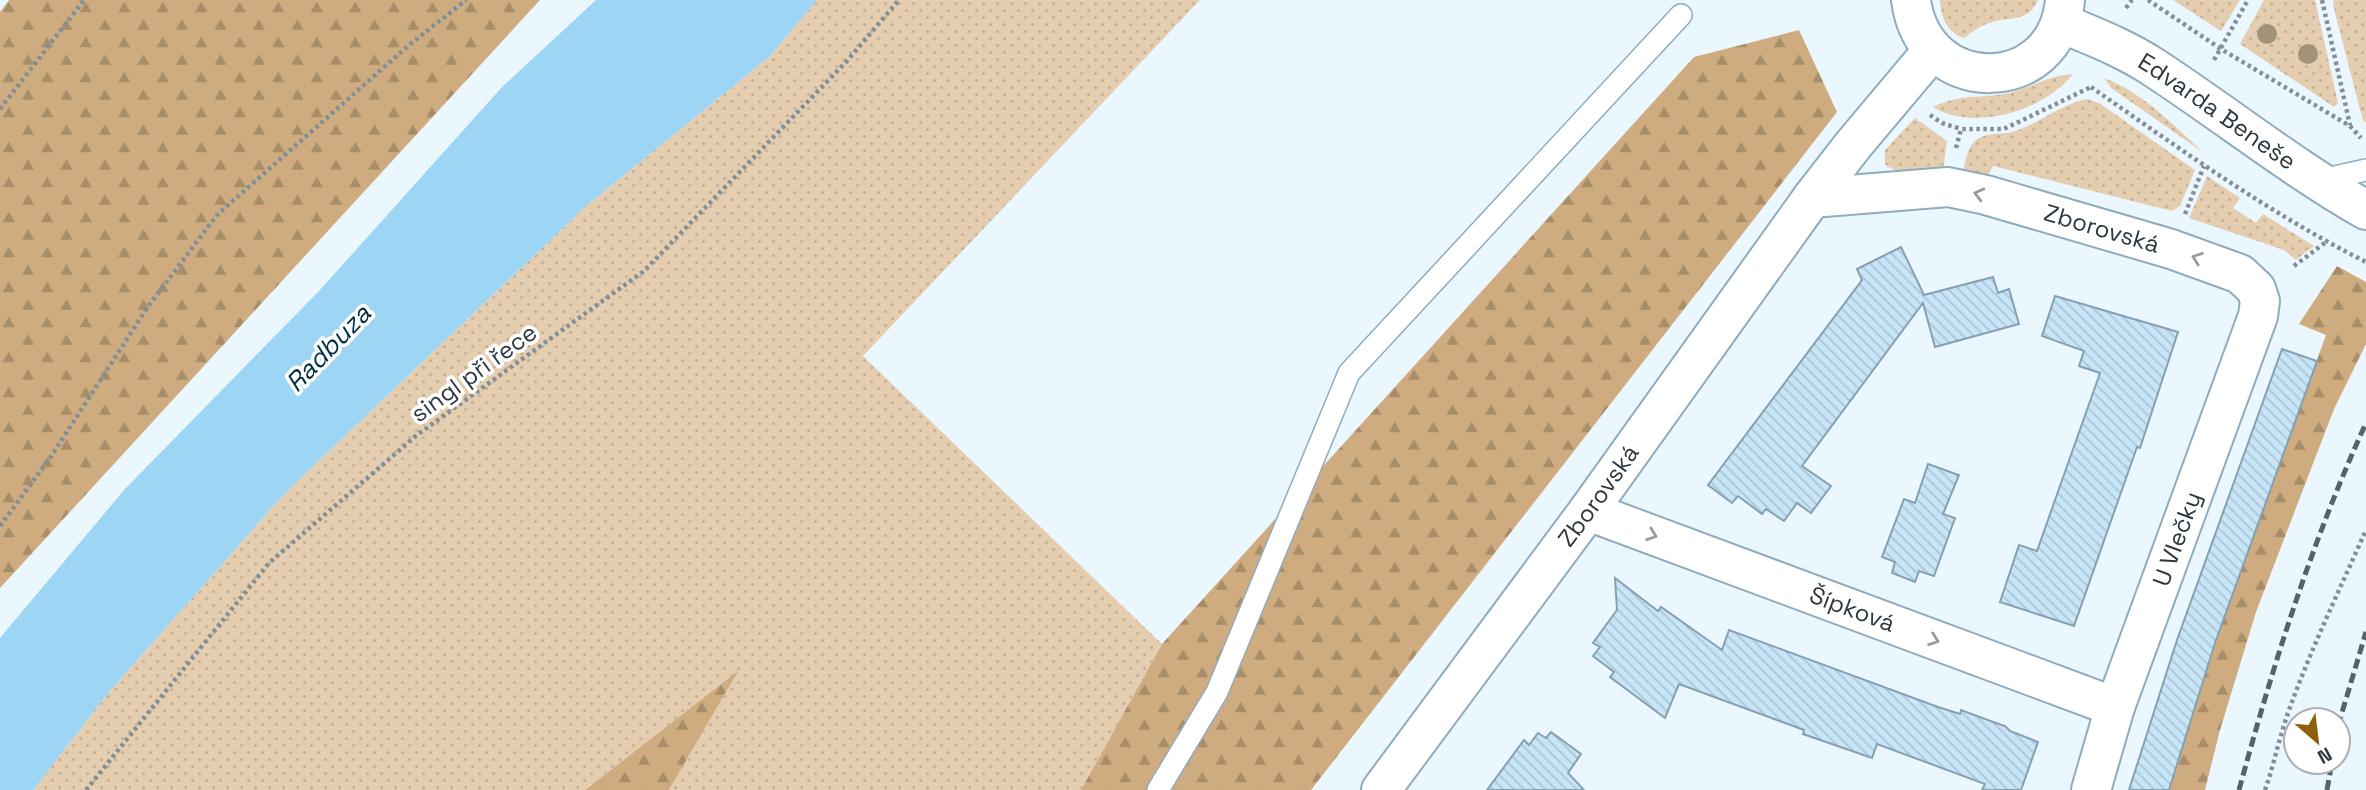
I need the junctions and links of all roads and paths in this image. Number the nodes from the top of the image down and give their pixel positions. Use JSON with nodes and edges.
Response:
{"nodes":[{"id":1,"x":84,"y":0,"type":"edge"},
{"id":2,"x":466,"y":0,"type":"edge"},
{"id":3,"x":899,"y":0,"type":"edge"},
{"id":4,"x":1911,"y":0,"type":"edge"},
{"id":5,"x":2148,"y":0,"type":"edge"},
{"id":6,"x":2248,"y":0,"type":"edge"},
{"id":7,"x":2322,"y":0,"type":"edge"},
{"id":8,"x":2063,"y":11,"type":"edge"},
{"id":9,"x":1681,"y":15,"type":"dead end"},
{"id":10,"x":2221,"y":49,"type":"junction"},
{"id":11,"x":1933,"y":50,"type":"junction"},
{"id":12,"x":2091,"y":87,"type":"dead end"},
{"id":13,"x":2193,"y":95,"type":"junction"},
{"id":14,"x":0,"y":108,"type":"edge"},
{"id":15,"x":2350,"y":125,"type":"junction"},
{"id":16,"x":2366,"y":144,"type":"edge"},
{"id":17,"x":2204,"y":166,"type":"junction"},
{"id":18,"x":2366,"y":170,"type":"edge"},
{"id":19,"x":2316,"y":181,"type":"junction"},
{"id":20,"x":1812,"y":198,"type":"junction"},
{"id":21,"x":2366,"y":210,"type":"edge"},
{"id":22,"x":2326,"y":242,"type":"junction"},
{"id":23,"x":2171,"y":249,"type":"junction"},
{"id":24,"x":2366,"y":262,"type":"edge"},
{"id":25,"x":2294,"y":265,"type":"dead end"},
{"id":26,"x":2256,"y":289,"type":"joint"},
{"id":27,"x":1588,"y":512,"type":"junction"},
{"id":28,"x":0,"y":526,"type":"edge"},
{"id":29,"x":2366,"y":530,"type":"edge"},
{"id":30,"x":2115,"y":707,"type":"junction"},
{"id":31,"x":86,"y":790,"type":"edge"},
{"id":32,"x":1158,"y":790,"type":"edge"},
{"id":33,"x":1381,"y":790,"type":"edge"},
{"id":34,"x":2091,"y":790,"type":"edge"},
{"id":35,"x":2265,"y":790,"type":"edge"}],
"edges":[{"from":1,"to":14,"type":"path"},
{"from":2,"to":28,"type":"path"},
{"from":3,"to":31,"type":"path","name":"singl při řece"},
{"from":4,"to":11,"type":"street"},
{"from":5,"to":10,"type":"path"},
{"from":6,"to":10,"type":"path"},
{"from":7,"to":15,"type":"path"},
{"from":8,"to":11,"type":"street"},
{"from":8,"to":13,"type":"street","name":"Edvarda Beneše"},
{"from":9,"to":32,"type":"lane"},
{"from":10,"to":13,"type":"path"},
{"from":10,"to":15,"type":"path"},
{"from":11,"to":20,"type":"street","name":"Zborovská"},
{"from":12,"to":17,"type":"path"},
{"from":13,"to":19,"type":"street","name":"Edvarda Beneše"},
{"from":15,"to":16,"type":"path"},
{"from":17,"to":22,"type":"path"},
{"from":17,"to":23,"type":"path"},
{"from":18,"to":19,"type":"lane"},
{"from":19,"to":21,"type":"street","name":"Edvarda Beneše"},
{"from":23,"to":20,"type":"street","name":"Zborovská","one_way":true},
{"from":20,"to":27,"type":"street","name":"Zborovská"},
{"from":22,"to":24,"type":"path"},
{"from":22,"to":25,"type":"path"},
{"from":26,"to":23,"type":"street","name":"Zborovská","one_way":true},
{"from":26,"to":30,"type":"street","name":"U Vlečky"},
{"from":27,"to":30,"type":"street","name":"Šípková","one_way":true},
{"from":27,"to":33,"type":"street","name":"Zborovská"},
{"from":29,"to":35,"type":"path"},
{"from":30,"to":34,"type":"street","name":"U Vlečky"}]}
